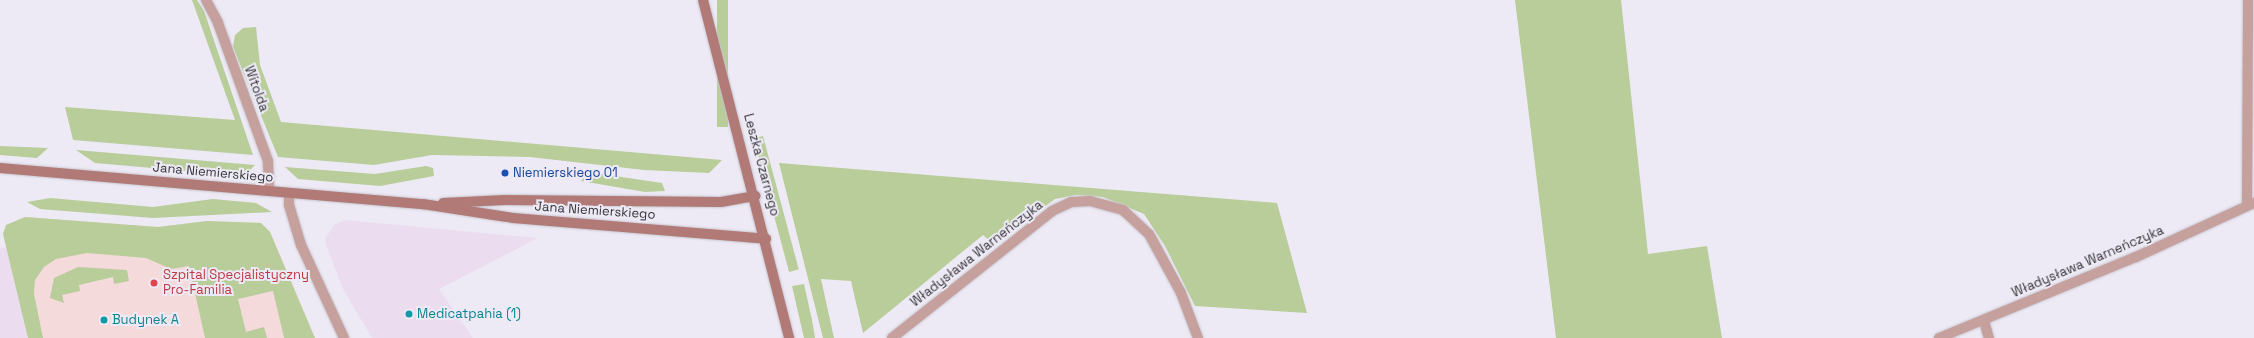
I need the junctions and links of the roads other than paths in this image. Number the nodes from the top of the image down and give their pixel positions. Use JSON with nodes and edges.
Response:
{"nodes":[{"id":1,"x":206,"y":0,"type":"edge"},
{"id":2,"x":704,"y":0,"type":"edge"},
{"id":3,"x":2248,"y":0,"type":"edge"},
{"id":4,"x":0,"y":168,"type":"edge"},
{"id":5,"x":269,"y":191,"type":"junction"},
{"id":6,"x":289,"y":193,"type":"junction"},
{"id":7,"x":755,"y":196,"type":"junction"},
{"id":8,"x":423,"y":204,"type":"junction"},
{"id":9,"x":2250,"y":204,"type":"edge"},
{"id":10,"x":766,"y":239,"type":"junction"},
{"id":11,"x":1984,"y":321,"type":"junction"},
{"id":12,"x":344,"y":338,"type":"edge"},
{"id":13,"x":789,"y":338,"type":"edge"},
{"id":14,"x":892,"y":338,"type":"edge"},
{"id":15,"x":1198,"y":338,"type":"edge"},
{"id":16,"x":1938,"y":338,"type":"edge"},
{"id":17,"x":1989,"y":338,"type":"edge"}],
"edges":[{"from":1,"to":5,"type":"street","name":"Witolda"},
{"from":2,"to":7,"type":"street","name":"Leszka Czarnego"},
{"from":3,"to":9,"type":"street","name":"Władysława Warneńczyka"},
{"from":4,"to":5,"type":"street","name":"Jana Niemierskiego"},
{"from":5,"to":6,"type":"street","name":"Jana Niemierskiego"},
{"from":6,"to":8,"type":"street","name":"Jana Niemierskiego"},
{"from":6,"to":12,"type":"street"},
{"from":7,"to":8,"type":"street","name":"Jana Niemierskiego"},
{"from":7,"to":10,"type":"street","name":"Leszka Czarnego"},
{"from":8,"to":10,"type":"street","name":"Jana Niemierskiego"},
{"from":9,"to":11,"type":"street","name":"Władysława Warneńczyka"},
{"from":10,"to":13,"type":"street","name":"Leszka Czarnego"},
{"from":11,"to":16,"type":"street","name":"Władysława Warneńczyka"},
{"from":11,"to":17,"type":"street"},
{"from":14,"to":15,"type":"street","name":"Władysława Warneńczyka"}]}
